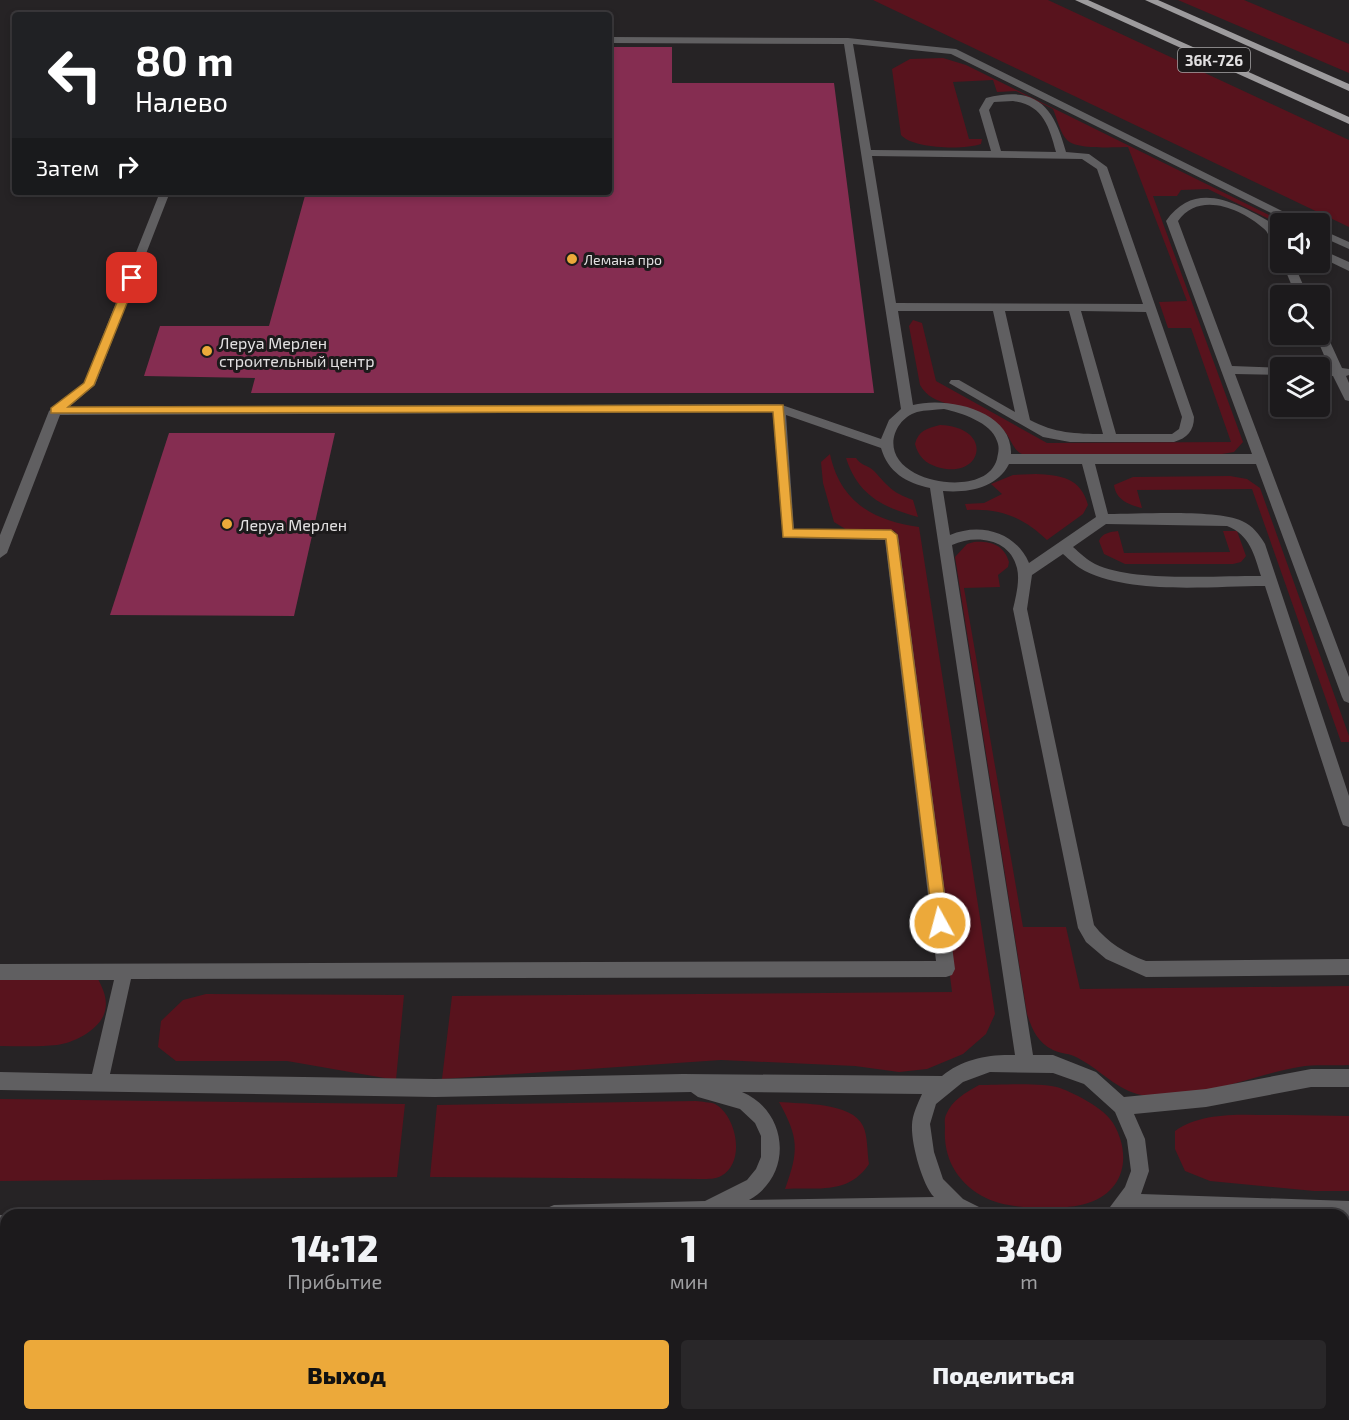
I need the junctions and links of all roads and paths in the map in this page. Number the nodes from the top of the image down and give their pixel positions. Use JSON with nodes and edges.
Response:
{"nodes":[{"id":1,"x":1080,"y":0,"type":"edge"},
{"id":2,"x":1150,"y":0,"type":"edge"},
{"id":3,"x":612,"y":40,"type":"edge"},
{"id":4,"x":848,"y":41,"type":"junction"},
{"id":5,"x":1349,"y":88,"type":"edge"},
{"id":6,"x":1349,"y":121,"type":"edge"},
{"id":7,"x":865,"y":153,"type":"junction"},
{"id":8,"x":997,"y":154,"type":"junction"},
{"id":9,"x":1062,"y":155,"type":"junction"},
{"id":10,"x":164,"y":195,"type":"edge"},
{"id":11,"x":1281,"y":213,"type":"edge"},
{"id":12,"x":1270,"y":227,"type":"edge"},
{"id":13,"x":1330,"y":237,"type":"edge"},
{"id":14,"x":1349,"y":246,"type":"edge"},
{"id":15,"x":1330,"y":257,"type":"edge"},
{"id":16,"x":1349,"y":267,"type":"edge"},
{"id":17,"x":891,"y":307,"type":"junction"},
{"id":18,"x":998,"y":308,"type":"junction"},
{"id":19,"x":1074,"y":308,"type":"junction"},
{"id":20,"x":1151,"y":309,"type":"junction"},
{"id":21,"x":1327,"y":345,"type":"edge"},
{"id":22,"x":1227,"y":370,"type":"junction"},
{"id":23,"x":1270,"y":371,"type":"edge"},
{"id":24,"x":1343,"y":371,"type":"edge"},
{"id":25,"x":955,"y":383,"type":"dead end"},
{"id":26,"x":1349,"y":397,"type":"edge"},
{"id":27,"x":778,"y":408,"type":"junction"},
{"id":28,"x":56,"y":411,"type":"junction"},
{"id":29,"x":908,"y":411,"type":"junction"},
{"id":30,"x":1024,"y":422,"type":"junction"},
{"id":31,"x":1111,"y":438,"type":"junction"},
{"id":32,"x":886,"y":445,"type":"junction"},
{"id":33,"x":1003,"y":459,"type":"junction"},
{"id":34,"x":1088,"y":459,"type":"junction"},
{"id":35,"x":1260,"y":459,"type":"junction"},
{"id":36,"x":936,"y":486,"type":"junction"},
{"id":37,"x":1103,"y":519,"type":"junction"},
{"id":38,"x":945,"y":543,"type":"junction"},
{"id":39,"x":1063,"y":547,"type":"junction"},
{"id":40,"x":0,"y":553,"type":"edge"},
{"id":41,"x":1024,"y":574,"type":"junction"},
{"id":42,"x":1270,"y":581,"type":"junction"},
{"id":43,"x":1349,"y":697,"type":"edge"},
{"id":44,"x":1349,"y":820,"type":"edge"},
{"id":45,"x":1349,"y":967,"type":"edge"},
{"id":46,"x":125,"y":970,"type":"junction"},
{"id":47,"x":0,"y":972,"type":"edge"},
{"id":48,"x":1025,"y":1064,"type":"junction"},
{"id":49,"x":1349,"y":1078,"type":"edge"},
{"id":50,"x":0,"y":1081,"type":"edge"},
{"id":51,"x":99,"y":1082,"type":"junction"},
{"id":52,"x":683,"y":1083,"type":"junction"},
{"id":53,"x":944,"y":1085,"type":"junction"},
{"id":54,"x":1121,"y":1106,"type":"junction"},
{"id":55,"x":956,"y":1206,"type":"junction"},
{"id":56,"x":709,"y":1209,"type":"edge"},
{"id":57,"x":769,"y":1209,"type":"edge"},
{"id":58,"x":962,"y":1209,"type":"edge"},
{"id":59,"x":1119,"y":1209,"type":"edge"}],
"edges":[{"from":1,"to":6,"type":"main road","number":"36К-726"},
{"from":2,"to":5,"type":"main road","number":"36К-726"},
{"from":3,"to":4,"type":"lane"},
{"from":4,"to":7,"type":"lane"},
{"from":4,"to":11,"type":"lane"},
{"from":7,"to":8,"type":"lane"},
{"from":7,"to":17,"type":"lane"},
{"from":8,"to":9,"type":"lane"},
{"from":8,"to":9,"type":"lane"},
{"from":9,"to":20,"type":"lane"},
{"from":10,"to":28,"type":"lane"},
{"from":12,"to":22,"type":"lane"},
{"from":13,"to":14,"type":"lane"},
{"from":15,"to":16,"type":"lane"},
{"from":17,"to":18,"type":"lane"},
{"from":17,"to":29,"type":"lane"},
{"from":18,"to":19,"type":"lane"},
{"from":18,"to":30,"type":"lane"},
{"from":19,"to":20,"type":"lane"},
{"from":19,"to":31,"type":"lane"},
{"from":20,"to":31,"type":"lane"},
{"from":21,"to":24,"type":"lane"},
{"from":22,"to":23,"type":"lane"},
{"from":22,"to":35,"type":"lane"},
{"from":24,"to":26,"type":"lane"},
{"from":25,"to":30,"type":"lane"},
{"from":27,"to":28,"type":"lane"},
{"from":27,"to":32,"type":"lane"},
{"from":27,"to":46,"type":"lane"},
{"from":28,"to":40,"type":"lane"},
{"from":29,"to":32,"type":"lane"},
{"from":29,"to":33,"type":"lane"},
{"from":30,"to":31,"type":"lane"},
{"from":32,"to":36,"type":"lane"},
{"from":33,"to":34,"type":"lane"},
{"from":33,"to":36,"type":"lane"},
{"from":34,"to":35,"type":"lane"},
{"from":34,"to":37,"type":"lane"},
{"from":35,"to":43,"type":"lane"},
{"from":36,"to":38,"type":"lane"},
{"from":37,"to":39,"type":"lane"},
{"from":37,"to":42,"type":"lane"},
{"from":38,"to":41,"type":"lane"},
{"from":38,"to":48,"type":"lane"},
{"from":39,"to":41,"type":"lane"},
{"from":39,"to":42,"type":"lane"},
{"from":41,"to":45,"type":"lane"},
{"from":42,"to":44,"type":"lane"},
{"from":46,"to":47,"type":"lane"},
{"from":46,"to":51,"type":"lane"},
{"from":48,"to":53,"type":"lane"},
{"from":48,"to":54,"type":"lane"},
{"from":49,"to":54,"type":"lane"},
{"from":50,"to":51,"type":"lane"},
{"from":51,"to":52,"type":"lane"},
{"from":52,"to":53,"type":"lane"},
{"from":52,"to":56,"type":"lane"},
{"from":53,"to":55,"type":"lane"},
{"from":54,"to":59,"type":"lane"},
{"from":55,"to":57,"type":"lane"},
{"from":55,"to":58,"type":"lane"}]}
